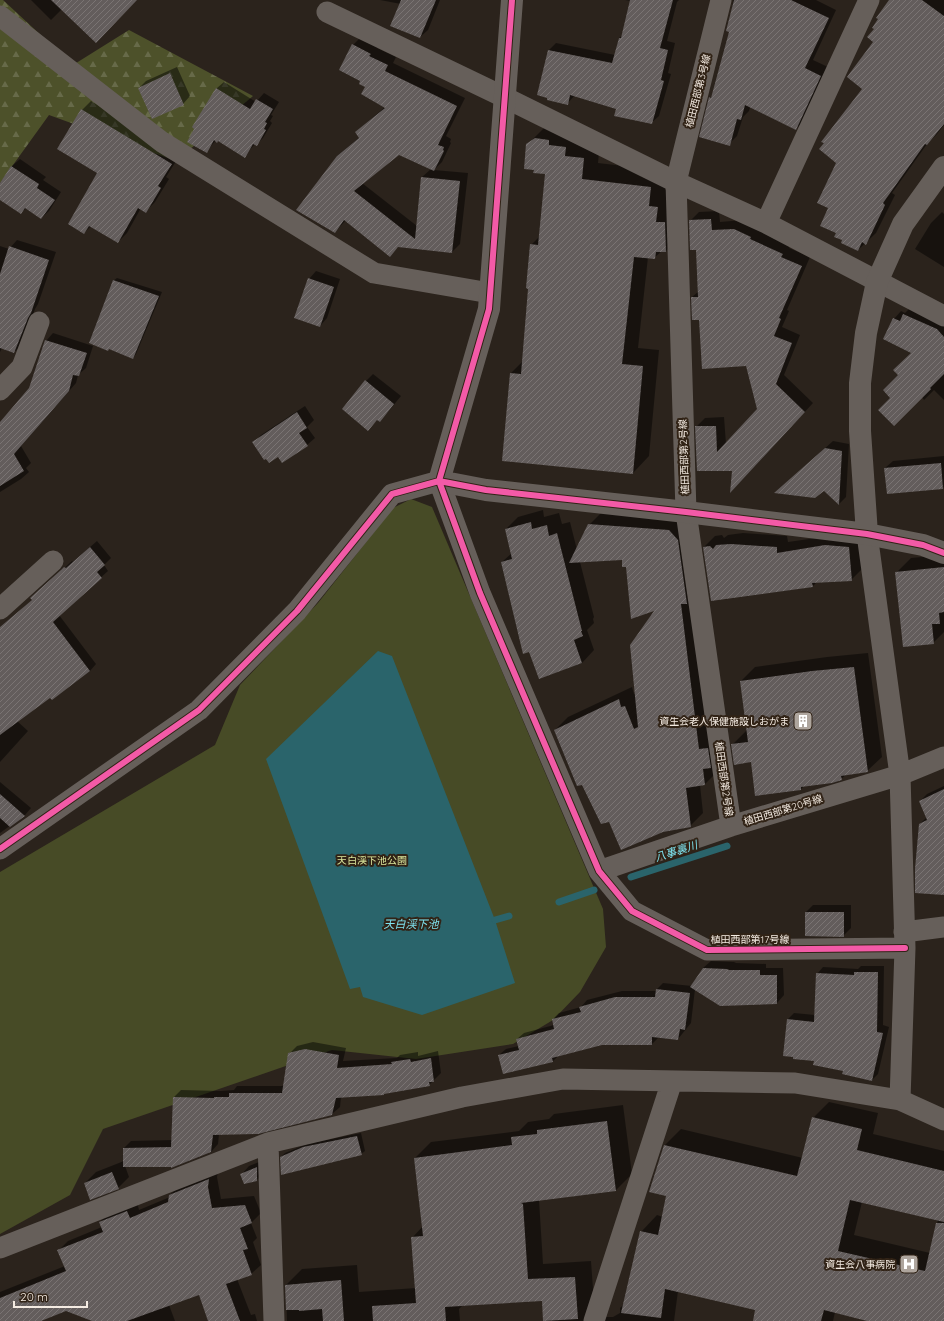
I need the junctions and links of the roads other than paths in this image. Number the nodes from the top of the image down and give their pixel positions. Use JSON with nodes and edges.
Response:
{"nodes":[{"id":1,"x":512,"y":0,"type":"edge"},
{"id":2,"x":721,"y":0,"type":"edge"},
{"id":3,"x":870,"y":0,"type":"edge"},
{"id":4,"x":327,"y":12,"type":"dead end"},
{"id":5,"x":0,"y":16,"type":"edge"},
{"id":6,"x":504,"y":97,"type":"junction"},
{"id":7,"x":944,"y":167,"type":"edge"},
{"id":8,"x":676,"y":182,"type":"junction"},
{"id":9,"x":766,"y":223,"type":"junction"},
{"id":10,"x":877,"y":282,"type":"junction"},
{"id":11,"x":490,"y":293,"type":"junction"},
{"id":12,"x":944,"y":316,"type":"edge"},
{"id":13,"x":39,"y":322,"type":"dead end"},
{"id":14,"x":0,"y":390,"type":"edge"},
{"id":15,"x":438,"y":481,"type":"junction"},
{"id":16,"x":686,"y":512,"type":"junction"},
{"id":17,"x":867,"y":534,"type":"junction"},
{"id":18,"x":944,"y":553,"type":"edge"},
{"id":19,"x":53,"y":561,"type":"dead end"},
{"id":20,"x":0,"y":609,"type":"edge"},
{"id":21,"x":944,"y":757,"type":"edge"},
{"id":22,"x":900,"y":775,"type":"junction"},
{"id":23,"x":731,"y":826,"type":"junction"},
{"id":24,"x":0,"y":849,"type":"edge"},
{"id":25,"x":599,"y":871,"type":"junction"},
{"id":26,"x":944,"y":927,"type":"edge"},
{"id":27,"x":904,"y":940,"type":"junction"},
{"id":28,"x":672,"y":1081,"type":"junction"},
{"id":29,"x":900,"y":1100,"type":"junction"},
{"id":30,"x":944,"y":1120,"type":"edge"},
{"id":31,"x":268,"y":1143,"type":"junction"},
{"id":32,"x":0,"y":1248,"type":"edge"},
{"id":33,"x":274,"y":1321,"type":"edge"},
{"id":34,"x":594,"y":1321,"type":"edge"}],
"edges":[{"from":1,"to":6,"type":"street"},
{"from":2,"to":8,"type":"street","name":"植田西部第3号線"},
{"from":3,"to":9,"type":"street"},
{"from":4,"to":6,"type":"street"},
{"from":5,"to":11,"type":"street"},
{"from":6,"to":8,"type":"street"},
{"from":6,"to":11,"type":"street"},
{"from":7,"to":10,"type":"street"},
{"from":8,"to":9,"type":"street"},
{"from":8,"to":16,"type":"street","name":"植田西部第2号線"},
{"from":9,"to":10,"type":"street"},
{"from":10,"to":12,"type":"street"},
{"from":10,"to":17,"type":"street"},
{"from":11,"to":15,"type":"street"},
{"from":13,"to":14,"type":"street"},
{"from":15,"to":16,"type":"street"},
{"from":15,"to":24,"type":"street"},
{"from":15,"to":25,"type":"street","name":"植田西部第17号線"},
{"from":16,"to":17,"type":"street"},
{"from":16,"to":23,"type":"street","name":"植田西部第2号線"},
{"from":17,"to":18,"type":"street"},
{"from":17,"to":22,"type":"street"},
{"from":19,"to":20,"type":"street"},
{"from":21,"to":22,"type":"street","name":"植田西部第20号線"},
{"from":22,"to":23,"type":"street","name":"植田西部第20号線"},
{"from":22,"to":27,"type":"street"},
{"from":23,"to":25,"type":"street","name":"植田西部第20号線"},
{"from":25,"to":27,"type":"street","name":"植田西部第17号線"},
{"from":26,"to":27,"type":"street","name":"植田西部第17号線"},
{"from":27,"to":29,"type":"street"},
{"from":28,"to":29,"type":"street"},
{"from":28,"to":31,"type":"street"},
{"from":28,"to":34,"type":"street"},
{"from":29,"to":30,"type":"street"},
{"from":31,"to":32,"type":"street"},
{"from":31,"to":33,"type":"street"}]}
